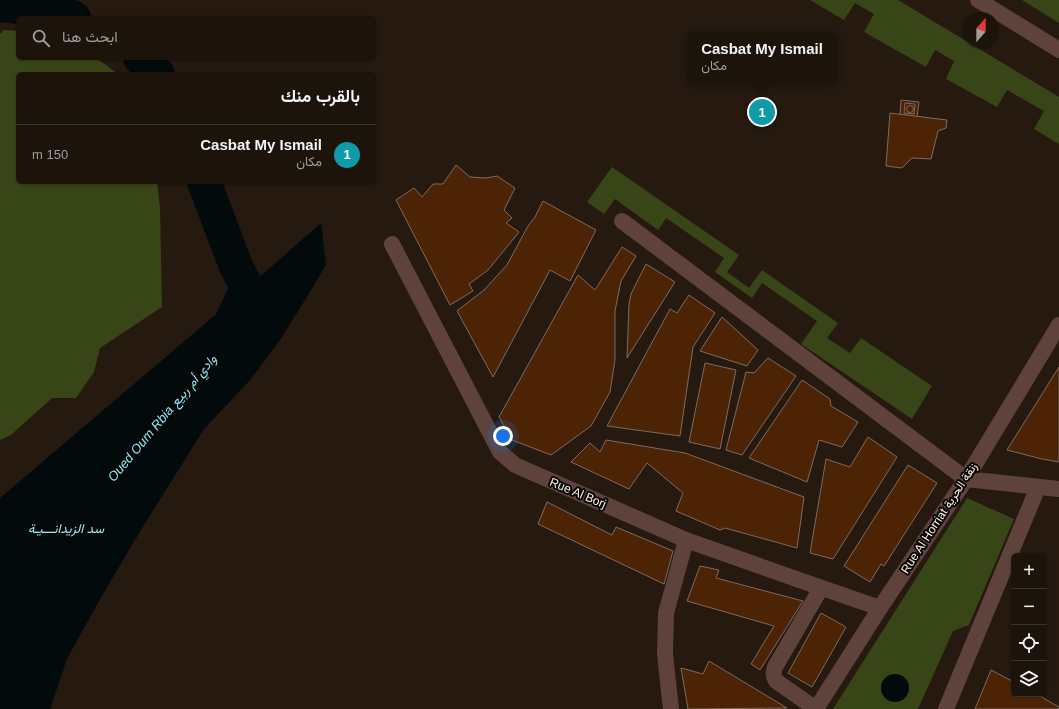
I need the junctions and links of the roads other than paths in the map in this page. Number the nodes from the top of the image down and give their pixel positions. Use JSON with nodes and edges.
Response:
{"nodes":[{"id":1,"x":978,"y":0,"type":"edge"},
{"id":2,"x":1059,"y":50,"type":"edge"},
{"id":3,"x":622,"y":221,"type":"dead end"},
{"id":4,"x":392,"y":244,"type":"dead end"},
{"id":5,"x":1059,"y":325,"type":"edge"},
{"id":6,"x":966,"y":479,"type":"junction"},
{"id":7,"x":1038,"y":487,"type":"junction"},
{"id":8,"x":1059,"y":489,"type":"edge"},
{"id":9,"x":686,"y":540,"type":"junction"},
{"id":10,"x":821,"y":588,"type":"junction"},
{"id":11,"x":880,"y":608,"type":"junction"},
{"id":12,"x":671,"y":709,"type":"edge"},
{"id":13,"x":816,"y":709,"type":"edge"},
{"id":14,"x":946,"y":709,"type":"edge"}],
"edges":[{"from":1,"to":2,"type":"street"},
{"from":3,"to":6,"type":"street"},
{"from":4,"to":9,"type":"street","name":"Rue Al Borj"},
{"from":5,"to":6,"type":"street","name":"Rue Al Horriat زنقة الحرية"},
{"from":6,"to":7,"type":"street"},
{"from":6,"to":11,"type":"street","name":"Rue Al Horriat زنقة الحرية"},
{"from":7,"to":8,"type":"street"},
{"from":7,"to":14,"type":"street"},
{"from":9,"to":10,"type":"street","name":"Rue Al Borj"},
{"from":9,"to":12,"type":"street"},
{"from":10,"to":11,"type":"street","name":"Rue Al Borj"},
{"from":10,"to":13,"type":"street"},
{"from":11,"to":13,"type":"street","name":"Rue Al Horriat زنقة الحرية"}]}
